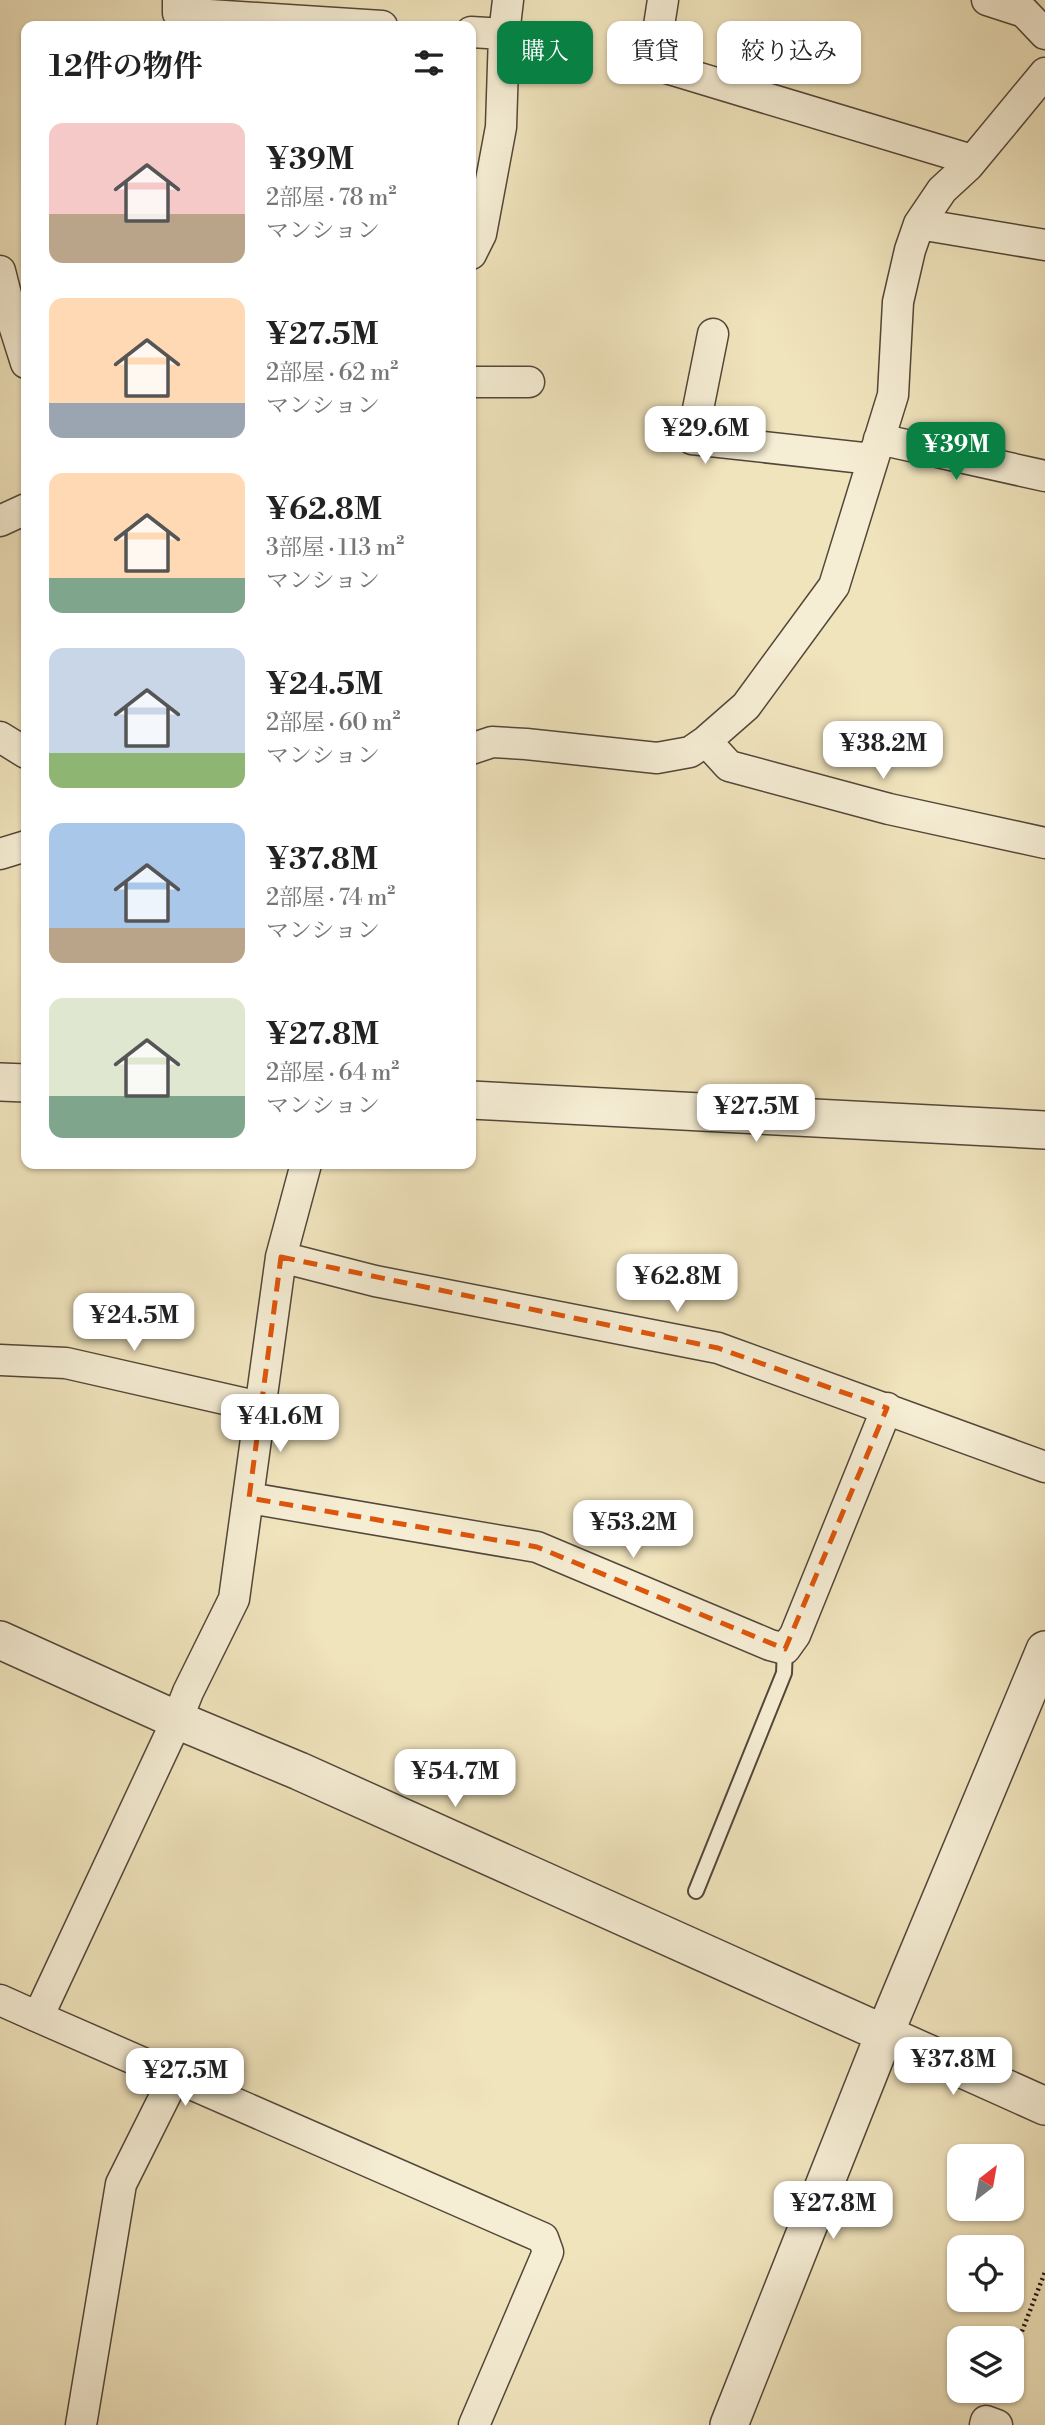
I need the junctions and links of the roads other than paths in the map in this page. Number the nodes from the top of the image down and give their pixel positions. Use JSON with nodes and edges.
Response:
{"nodes":[{"id":1,"x":178,"y":0,"type":"edge"},
{"id":2,"x":508,"y":0,"type":"edge"},
{"id":3,"x":663,"y":0,"type":"edge"},
{"id":4,"x":987,"y":0,"type":"edge"},
{"id":5,"x":304,"y":21,"type":"edge"},
{"id":6,"x":506,"y":21,"type":"edge"},
{"id":7,"x":476,"y":32,"type":"edge"},
{"id":8,"x":497,"y":34,"type":"edge"},
{"id":9,"x":1045,"y":34,"type":"edge"},
{"id":10,"x":1045,"y":73,"type":"edge"},
{"id":11,"x":503,"y":84,"type":"edge"},
{"id":12,"x":972,"y":160,"type":"junction"},
{"id":13,"x":919,"y":224,"type":"junction"},
{"id":14,"x":476,"y":244,"type":"edge"},
{"id":15,"x":1045,"y":245,"type":"edge"},
{"id":16,"x":0,"y":271,"type":"edge"},
{"id":17,"x":19,"y":321,"type":"edge"},
{"id":18,"x":713,"y":334,"type":"dead end"},
{"id":19,"x":476,"y":382,"type":"edge"},
{"id":20,"x":529,"y":382,"type":"dead end"},
{"id":21,"x":876,"y":449,"type":"junction"},
{"id":22,"x":1045,"y":476,"type":"edge"},
{"id":23,"x":21,"y":511,"type":"edge"},
{"id":24,"x":0,"y":521,"type":"edge"},
{"id":25,"x":0,"y":737,"type":"edge"},
{"id":26,"x":706,"y":741,"type":"junction"},
{"id":27,"x":476,"y":747,"type":"edge"},
{"id":28,"x":21,"y":749,"type":"edge"},
{"id":29,"x":1045,"y":843,"type":"edge"},
{"id":30,"x":21,"y":848,"type":"edge"},
{"id":31,"x":0,"y":854,"type":"edge"},
{"id":32,"x":0,"y":1083,"type":"edge"},
{"id":33,"x":21,"y":1083,"type":"edge"},
{"id":34,"x":476,"y":1100,"type":"edge"},
{"id":35,"x":1045,"y":1130,"type":"edge"},
{"id":36,"x":305,"y":1169,"type":"edge"},
{"id":37,"x":281,"y":1257,"type":"junction"},
{"id":38,"x":0,"y":1360,"type":"edge"},
{"id":39,"x":260,"y":1407,"type":"junction"},
{"id":40,"x":887,"y":1408,"type":"junction"},
{"id":41,"x":1045,"y":1467,"type":"edge"},
{"id":42,"x":249,"y":1498,"type":"junction"},
{"id":43,"x":0,"y":1640,"type":"edge"},
{"id":44,"x":785,"y":1649,"type":"junction"},
{"id":45,"x":1045,"y":1650,"type":"edge"},
{"id":46,"x":177,"y":1720,"type":"junction"},
{"id":47,"x":696,"y":1891,"type":"dead end"},
{"id":48,"x":0,"y":2000,"type":"edge"},
{"id":49,"x":38,"y":2017,"type":"junction"},
{"id":50,"x":884,"y":2035,"type":"junction"},
{"id":51,"x":175,"y":2076,"type":"junction"},
{"id":52,"x":1045,"y":2106,"type":"edge"},
{"id":53,"x":81,"y":2425,"type":"edge"},
{"id":54,"x":474,"y":2425,"type":"edge"},
{"id":55,"x":729,"y":2425,"type":"edge"},
{"id":56,"x":985,"y":2425,"type":"edge"},
{"id":57,"x":997,"y":2425,"type":"edge"}],
"edges":[{"from":1,"to":5,"type":"street"},
{"from":2,"to":6,"type":"street"},
{"from":3,"to":12,"type":"street"},
{"from":4,"to":9,"type":"street"},
{"from":7,"to":8,"type":"street"},
{"from":10,"to":12,"type":"street"},
{"from":11,"to":14,"type":"street"},
{"from":12,"to":13,"type":"street"},
{"from":13,"to":15,"type":"street"},
{"from":13,"to":21,"type":"street"},
{"from":16,"to":17,"type":"street"},
{"from":18,"to":21,"type":"street"},
{"from":19,"to":20,"type":"street"},
{"from":21,"to":22,"type":"street"},
{"from":21,"to":26,"type":"street"},
{"from":23,"to":24,"type":"street"},
{"from":25,"to":28,"type":"street"},
{"from":26,"to":27,"type":"street"},
{"from":26,"to":29,"type":"street"},
{"from":30,"to":31,"type":"street"},
{"from":32,"to":33,"type":"street"},
{"from":34,"to":35,"type":"street"},
{"from":36,"to":37,"type":"street"},
{"from":37,"to":39,"type":"street"},
{"from":37,"to":40,"type":"street"},
{"from":38,"to":39,"type":"street"},
{"from":39,"to":42,"type":"street"},
{"from":40,"to":41,"type":"street"},
{"from":40,"to":44,"type":"street"},
{"from":42,"to":44,"type":"street"},
{"from":42,"to":46,"type":"street"},
{"from":43,"to":46,"type":"street"},
{"from":44,"to":47,"type":"lane"},
{"from":45,"to":50,"type":"street"},
{"from":46,"to":49,"type":"street"},
{"from":46,"to":50,"type":"street"},
{"from":48,"to":49,"type":"street"},
{"from":49,"to":51,"type":"street"},
{"from":50,"to":52,"type":"street"},
{"from":50,"to":55,"type":"street"},
{"from":51,"to":53,"type":"street"},
{"from":51,"to":54,"type":"street"},
{"from":56,"to":57,"type":"street"}]}
